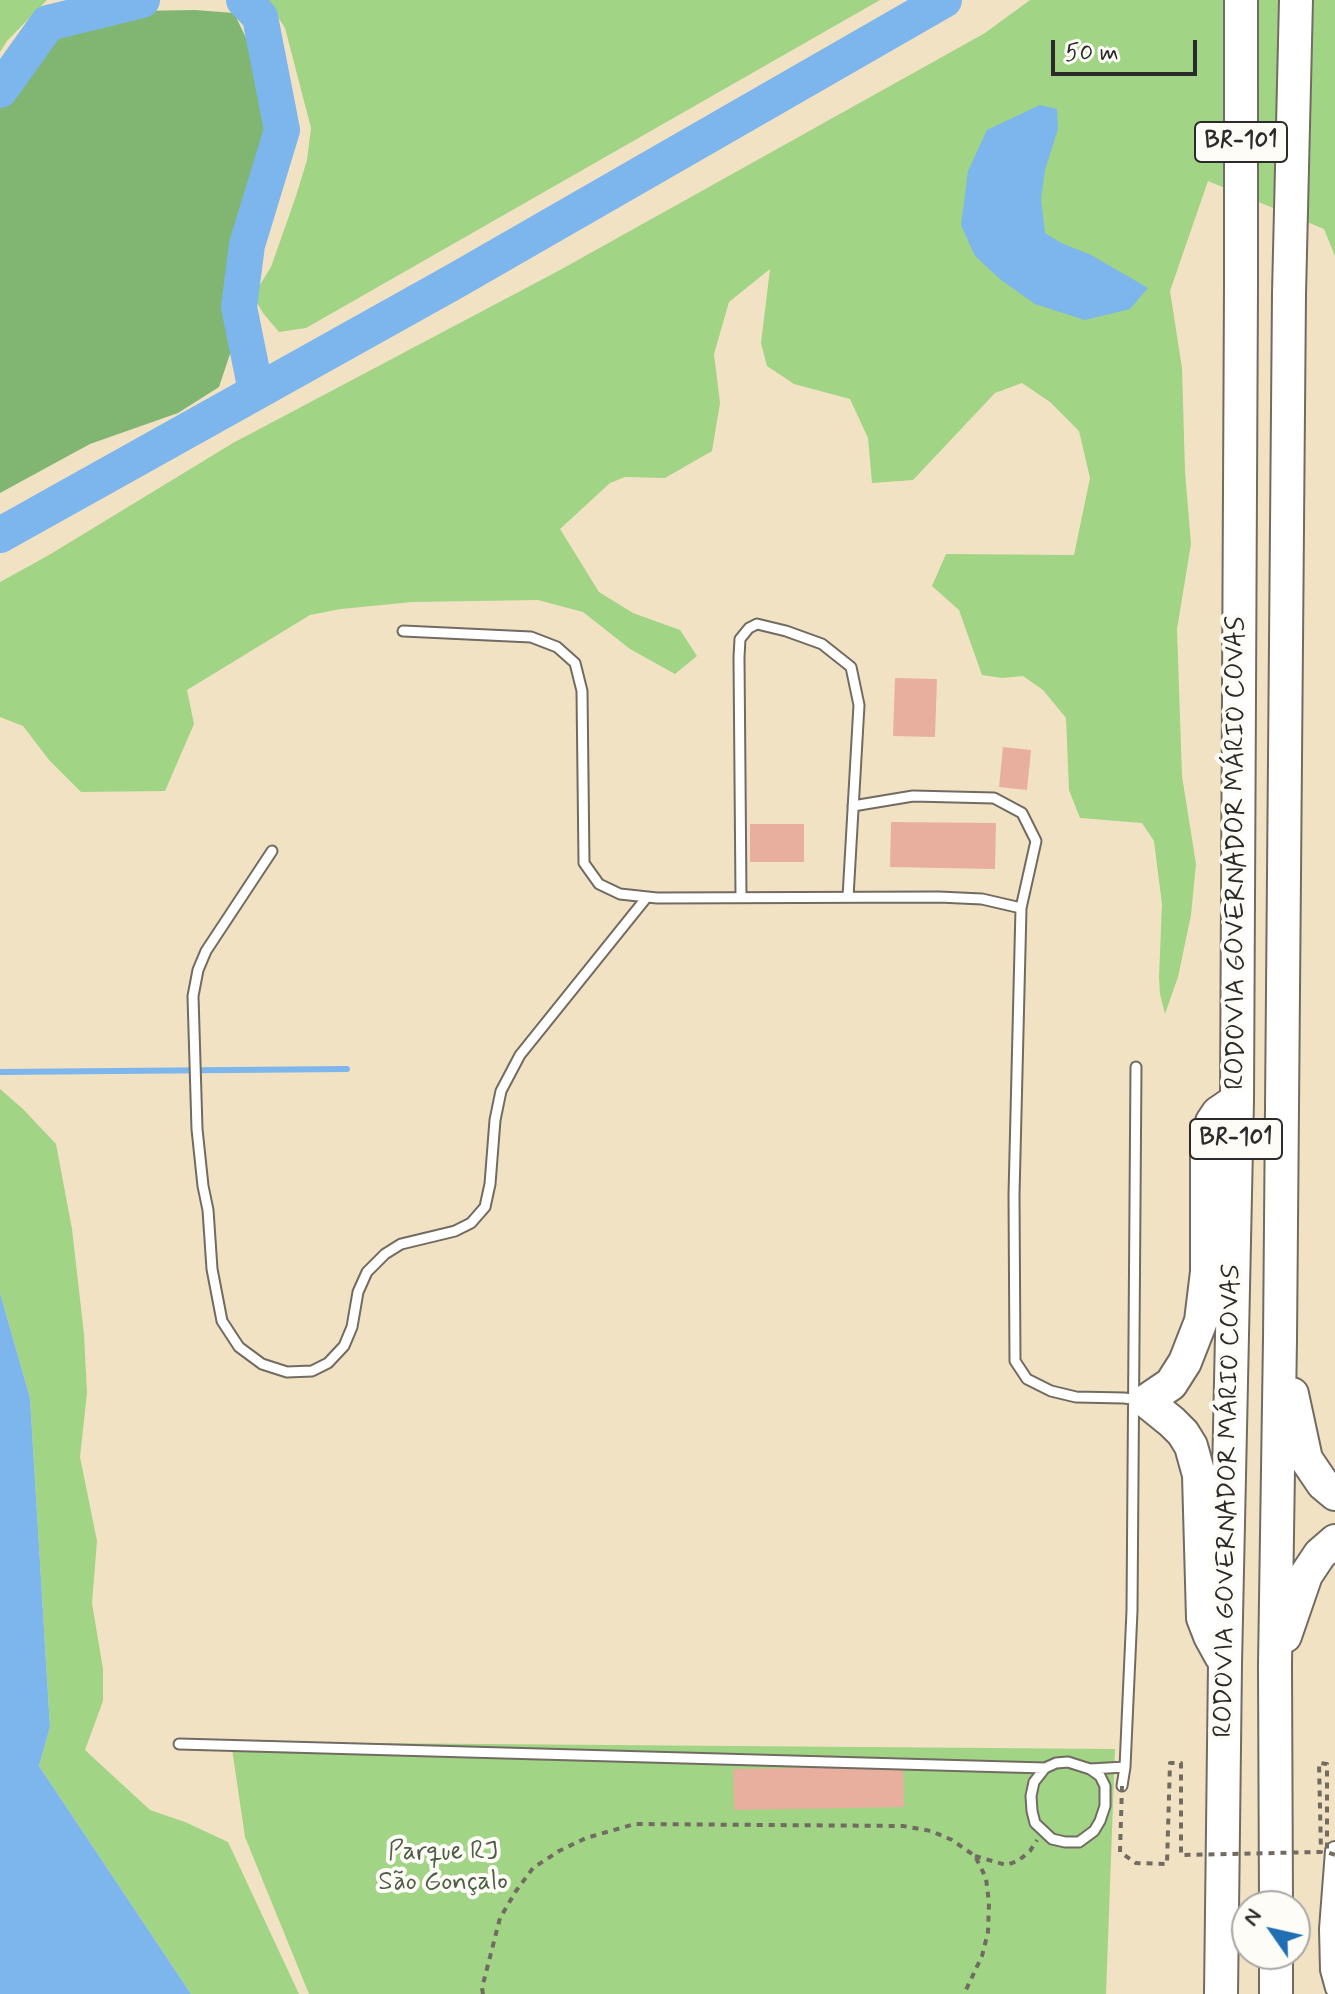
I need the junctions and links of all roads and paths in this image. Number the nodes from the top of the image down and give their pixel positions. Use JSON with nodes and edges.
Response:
{"nodes":[{"id":1,"x":1241,"y":0,"type":"edge"},
{"id":2,"x":1296,"y":0,"type":"edge"},
{"id":3,"x":403,"y":631,"type":"dead end"},
{"id":4,"x":853,"y":806,"type":"junction"},
{"id":5,"x":272,"y":851,"type":"dead end"},
{"id":6,"x":647,"y":897,"type":"junction"},
{"id":7,"x":741,"y":897,"type":"junction"},
{"id":8,"x":848,"y":897,"type":"junction"},
{"id":9,"x":1021,"y":908,"type":"junction"},
{"id":10,"x":1136,"y":1067,"type":"dead end"},
{"id":11,"x":1237,"y":1100,"type":"junction"},
{"id":12,"x":1280,"y":1339,"type":"junction"},
{"id":13,"x":1140,"y":1400,"type":"junction"},
{"id":14,"x":1335,"y":1494,"type":"edge"},
{"id":15,"x":1335,"y":1541,"type":"edge"},
{"id":16,"x":1225,"y":1664,"type":"junction"},
{"id":17,"x":1275,"y":1665,"type":"junction"},
{"id":18,"x":179,"y":1744,"type":"dead end"},
{"id":19,"x":1125,"y":1767,"type":"junction"},
{"id":20,"x":1045,"y":1768,"type":"junction"},
{"id":21,"x":1090,"y":1769,"type":"junction"},
{"id":22,"x":1122,"y":1786,"type":"joint"},
{"id":23,"x":1043,"y":1831,"type":"junction"},
{"id":24,"x":1335,"y":1853,"type":"edge"},
{"id":25,"x":975,"y":1856,"type":"junction"},
{"id":26,"x":1276,"y":1890,"type":"edge"},
{"id":27,"x":1276,"y":1970,"type":"edge"},
{"id":28,"x":1335,"y":1988,"type":"edge"},
{"id":29,"x":483,"y":1994,"type":"edge"},
{"id":30,"x":964,"y":1994,"type":"edge"},
{"id":31,"x":1221,"y":1994,"type":"edge"},
{"id":32,"x":1276,"y":1994,"type":"edge"}],
"edges":[{"from":1,"to":11,"type":"highway","name":"RODOVIA GOVERNADOR MÁRIO COVAS","number":"BR-101"},
{"from":2,"to":12,"type":"highway","name":"RODOVIA GOVERNADOR MÁRIO COVAS","number":"BR-101"},
{"from":3,"to":6,"type":"lane"},
{"from":4,"to":7,"type":"lane"},
{"from":4,"to":8,"type":"lane"},
{"from":4,"to":9,"type":"lane"},
{"from":5,"to":6,"type":"lane"},
{"from":6,"to":7,"type":"lane"},
{"from":7,"to":8,"type":"lane"},
{"from":8,"to":9,"type":"lane"},
{"from":9,"to":13,"type":"lane"},
{"from":10,"to":13,"type":"lane"},
{"from":11,"to":13,"type":"highway"},
{"from":11,"to":16,"type":"highway","name":"RODOVIA GOVERNADOR MÁRIO COVAS","number":"BR-101"},
{"from":12,"to":14,"type":"highway"},
{"from":12,"to":17,"type":"highway","name":"RODOVIA GOVERNADOR MÁRIO COVAS","number":"BR-101"},
{"from":13,"to":16,"type":"highway"},
{"from":13,"to":19,"type":"lane"},
{"from":15,"to":17,"type":"highway"},
{"from":16,"to":31,"type":"highway","name":"RODOVIA GOVERNADOR MÁRIO COVAS","number":"BR-101"},
{"from":17,"to":26,"type":"highway","name":"RODOVIA GOVERNADOR MÁRIO COVAS","number":"BR-101"},
{"from":18,"to":20,"type":"lane"},
{"from":19,"to":21,"type":"lane"},
{"from":19,"to":22,"type":"lane"},
{"from":20,"to":21,"type":"lane"},
{"from":20,"to":23,"type":"lane"},
{"from":21,"to":23,"type":"lane"},
{"from":22,"to":24,"type":"path","bridge":true},
{"from":23,"to":25,"type":"path"},
{"from":24,"to":28,"type":"street"},
{"from":25,"to":29,"type":"path"},
{"from":25,"to":30,"type":"path"},
{"from":27,"to":32,"type":"highway"}]}
